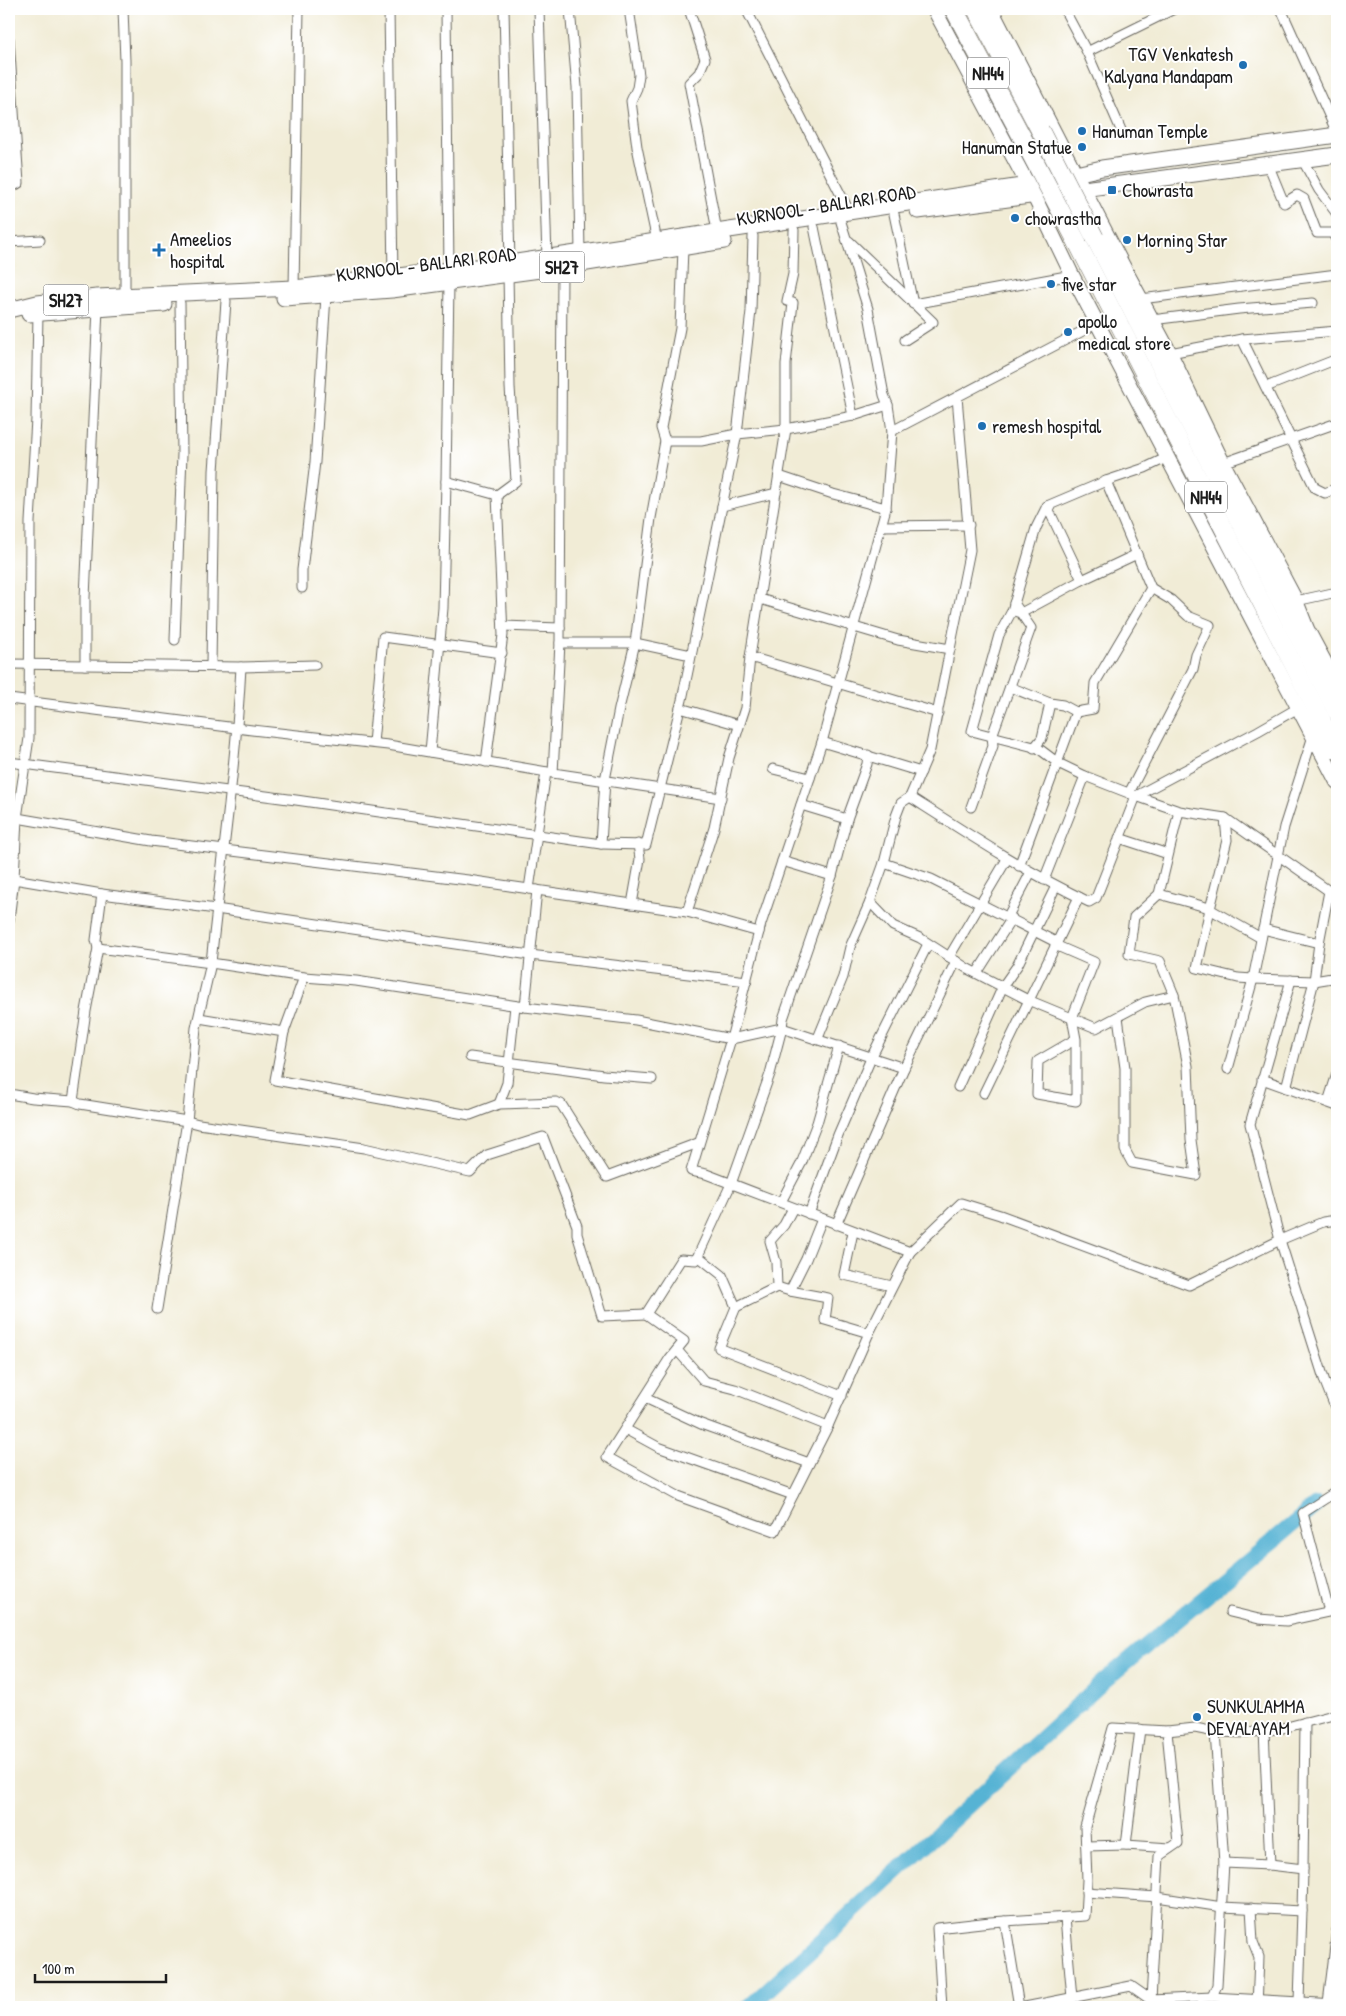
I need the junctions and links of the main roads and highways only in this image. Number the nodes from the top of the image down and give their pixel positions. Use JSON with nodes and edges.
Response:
{"nodes":[{"id":1,"x":954,"y":9,"type":"edge"},
{"id":2,"x":976,"y":9,"type":"edge"},
{"id":3,"x":1337,"y":134,"type":"edge"},
{"id":4,"x":1337,"y":154,"type":"edge"},
{"id":5,"x":1031,"y":190,"type":"junction"},
{"id":6,"x":845,"y":216,"type":"junction"},
{"id":7,"x":509,"y":268,"type":"junction"},
{"id":8,"x":449,"y":276,"type":"junction"},
{"id":9,"x":9,"y":310,"type":"edge"},
{"id":10,"x":9,"y":315,"type":"edge"},
{"id":11,"x":1337,"y":712,"type":"edge"},
{"id":12,"x":1337,"y":750,"type":"edge"}],
"edges":[{"from":1,"to":12,"type":"highway","number":"NH44","bridge":true},
{"from":2,"to":11,"type":"highway","number":"NH44","bridge":true},
{"from":3,"to":5,"type":"main road","number":"SH27"},
{"from":4,"to":5,"type":"main road","name":"KURNOOL - BALLARI ROAD","number":"SH27"},
{"from":5,"to":6,"type":"main road","name":"KURNOOL - BALLARI ROAD","number":"SH27"},
{"from":5,"to":6,"type":"main road","name":"KURNOOL - BALLARI ROAD","number":"SH27"},
{"from":6,"to":7,"type":"main road","name":"KURNOOL - BALLARI ROAD","number":"SH27"},
{"from":6,"to":7,"type":"main road","name":"KURNOOL - BALLARI ROAD","number":"SH27"},
{"from":7,"to":8,"type":"main road","name":"KURNOOL - BALLARI ROAD","number":"SH27"},
{"from":8,"to":9,"type":"main road","name":"KURNOOL - BALLARI ROAD","number":"SH27"},
{"from":8,"to":10,"type":"main road","name":"KURNOOL - BALLARI ROAD","number":"SH27"}]}
